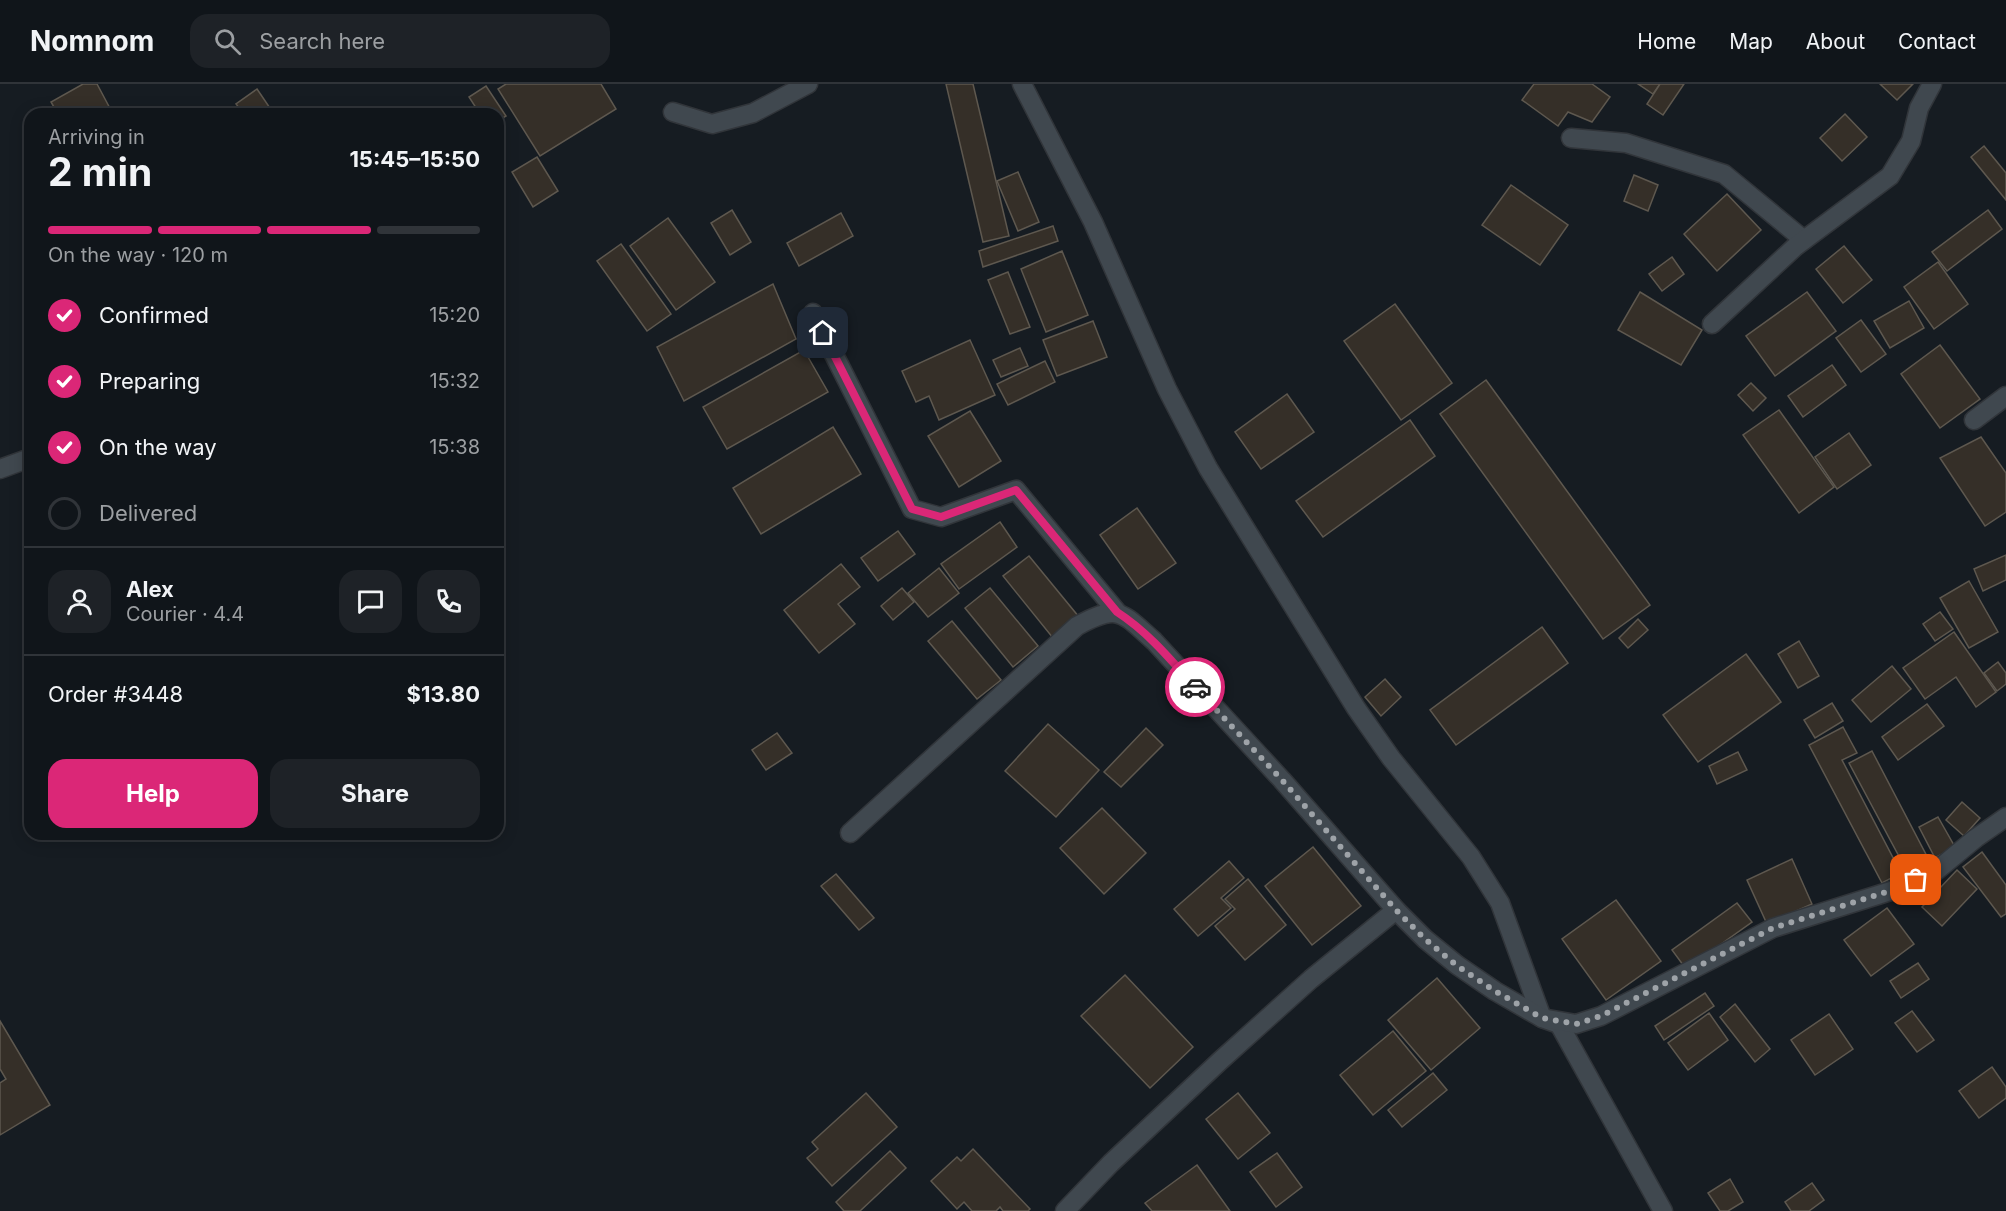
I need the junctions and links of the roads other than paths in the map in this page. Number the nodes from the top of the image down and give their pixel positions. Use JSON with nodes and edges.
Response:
{"nodes":[{"id":1,"x":808,"y":84,"type":"edge"},
{"id":2,"x":1022,"y":84,"type":"edge"},
{"id":3,"x":1932,"y":84,"type":"edge"},
{"id":4,"x":674,"y":112,"type":"dead end"},
{"id":5,"x":1571,"y":138,"type":"dead end"},
{"id":6,"x":1804,"y":240,"type":"junction"},
{"id":7,"x":813,"y":313,"type":"dead end"},
{"id":8,"x":1712,"y":324,"type":"dead end"},
{"id":9,"x":2006,"y":396,"type":"edge"},
{"id":10,"x":1974,"y":420,"type":"dead end"},
{"id":11,"x":24,"y":461,"type":"edge"},
{"id":12,"x":0,"y":469,"type":"edge"},
{"id":13,"x":1117,"y":612,"type":"junction"},
{"id":14,"x":2006,"y":817,"type":"edge"},
{"id":15,"x":850,"y":833,"type":"dead end"},
{"id":16,"x":1396,"y":910,"type":"junction"},
{"id":17,"x":1542,"y":1018,"type":"junction"},
{"id":18,"x":1065,"y":1211,"type":"edge"},
{"id":19,"x":1663,"y":1211,"type":"edge"}],
"edges":[{"from":1,"to":4,"type":"street"},
{"from":2,"to":17,"type":"street"},
{"from":3,"to":6,"type":"street"},
{"from":5,"to":6,"type":"street"},
{"from":6,"to":8,"type":"street"},
{"from":7,"to":13,"type":"street"},
{"from":9,"to":10,"type":"street"},
{"from":11,"to":12,"type":"street"},
{"from":13,"to":15,"type":"street"},
{"from":13,"to":16,"type":"street"},
{"from":14,"to":17,"type":"street"},
{"from":16,"to":17,"type":"street"},
{"from":16,"to":18,"type":"street"},
{"from":17,"to":19,"type":"street"}]}
